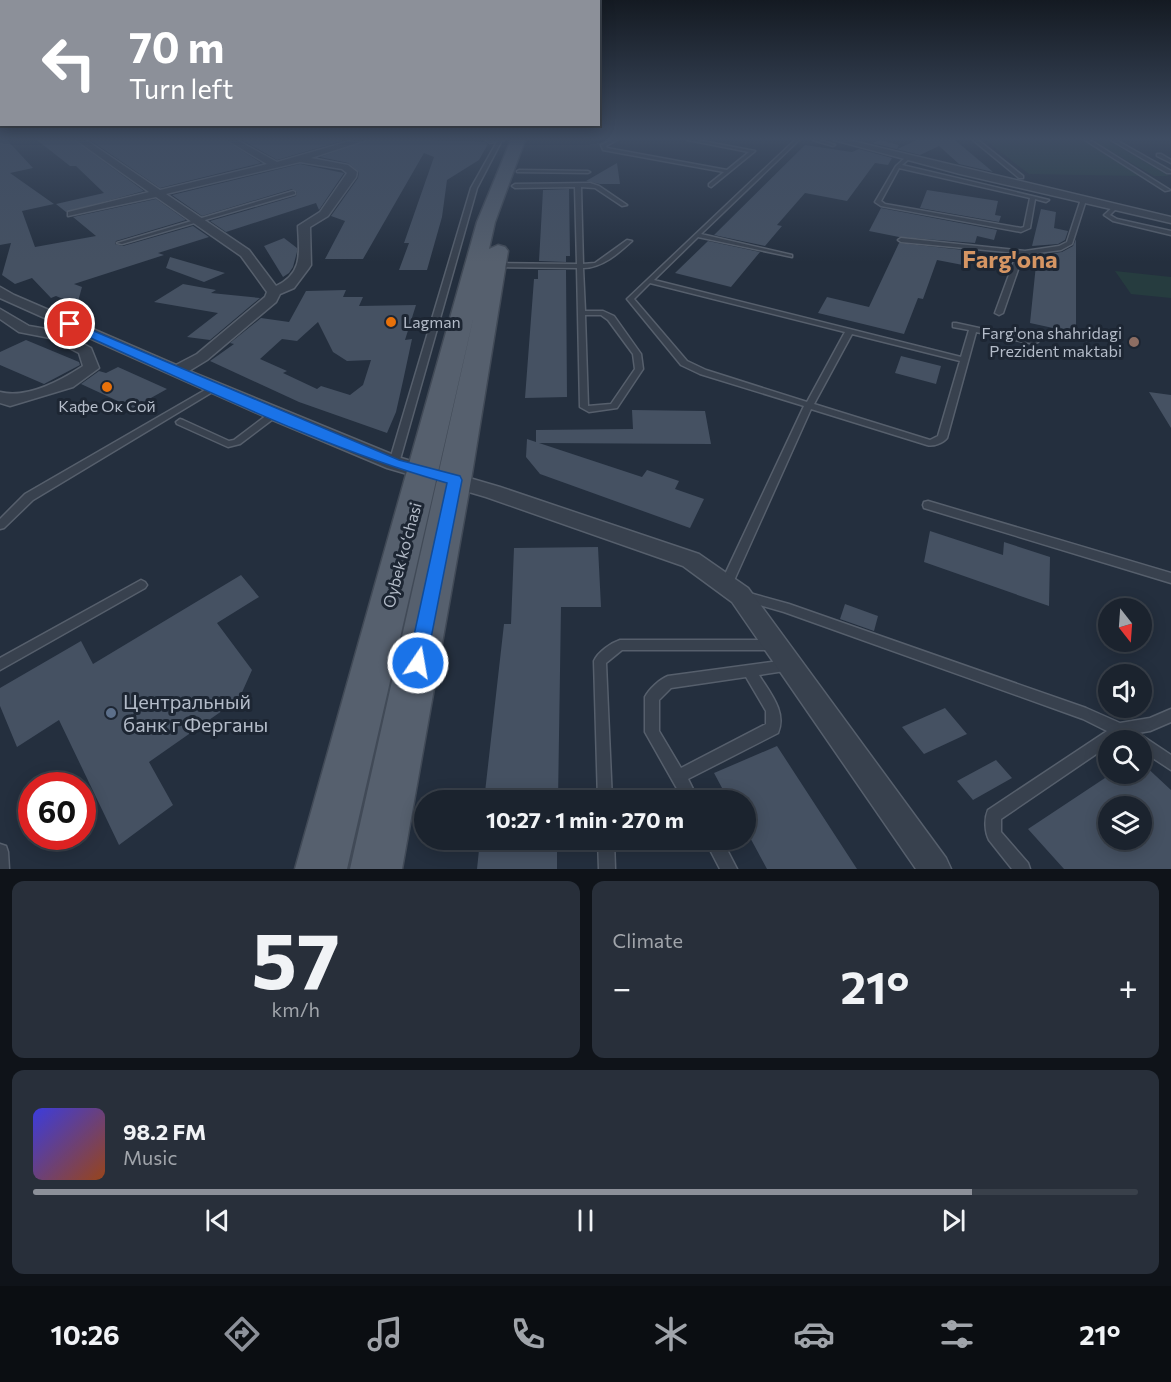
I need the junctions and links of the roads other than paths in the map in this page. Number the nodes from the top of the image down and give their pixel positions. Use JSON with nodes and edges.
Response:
{"nodes":[{"id":1,"x":140,"y":181,"type":"edge"},
{"id":2,"x":211,"y":181,"type":"edge"},
{"id":3,"x":346,"y":181,"type":"edge"},
{"id":4,"x":478,"y":181,"type":"edge"},
{"id":5,"x":509,"y":181,"type":"edge"},
{"id":6,"x":513,"y":181,"type":"edge"},
{"id":7,"x":561,"y":181,"type":"edge"},
{"id":8,"x":716,"y":181,"type":"edge"},
{"id":9,"x":754,"y":181,"type":"edge"},
{"id":10,"x":890,"y":181,"type":"edge"},
{"id":11,"x":961,"y":181,"type":"edge"},
{"id":12,"x":1002,"y":181,"type":"edge"},
{"id":13,"x":1152,"y":181,"type":"edge"},
{"id":14,"x":711,"y":185,"type":"dead end"},
{"id":15,"x":578,"y":186,"type":"junction"},
{"id":16,"x":1167,"y":190,"type":"dead end"},
{"id":17,"x":159,"y":193,"type":"junction"},
{"id":18,"x":293,"y":193,"type":"dead end"},
{"id":19,"x":1033,"y":197,"type":"junction"},
{"id":20,"x":1046,"y":200,"type":"dead end"},
{"id":21,"x":1083,"y":200,"type":"junction"},
{"id":22,"x":624,"y":205,"type":"dead end"},
{"id":23,"x":1115,"y":207,"type":"junction"},
{"id":24,"x":72,"y":214,"type":"dead end"},
{"id":25,"x":198,"y":219,"type":"junction"},
{"id":26,"x":1171,"y":220,"type":"edge"},
{"id":27,"x":1171,"y":233,"type":"edge"},
{"id":28,"x":697,"y":235,"type":"junction"},
{"id":29,"x":902,"y":240,"type":"dead end"},
{"id":30,"x":629,"y":241,"type":"dead end"},
{"id":31,"x":120,"y":243,"type":"dead end"},
{"id":32,"x":1023,"y":252,"type":"junction"},
{"id":33,"x":790,"y":256,"type":"dead end"},
{"id":34,"x":495,"y":265,"type":"junction"},
{"id":35,"x":580,"y":265,"type":"junction"},
{"id":36,"x":649,"y":281,"type":"junction"},
{"id":37,"x":0,"y":291,"type":"edge"},
{"id":38,"x":274,"y":292,"type":"junction"},
{"id":39,"x":0,"y":313,"type":"edge"},
{"id":40,"x":582,"y":313,"type":"junction"},
{"id":41,"x":999,"y":313,"type":"dead end"},
{"id":42,"x":70,"y":324,"type":"junction"},
{"id":43,"x":956,"y":325,"type":"dead end"},
{"id":44,"x":973,"y":329,"type":"junction"},
{"id":45,"x":850,"y":331,"type":"junction"},
{"id":46,"x":52,"y":334,"type":"junction"},
{"id":47,"x":1034,"y":342,"type":"dead end"},
{"id":48,"x":964,"y":360,"type":"junction"},
{"id":49,"x":177,"y":371,"type":"junction"},
{"id":50,"x":215,"y":388,"type":"junction"},
{"id":51,"x":0,"y":398,"type":"edge"},
{"id":52,"x":808,"y":406,"type":"junction"},
{"id":53,"x":274,"y":414,"type":"junction"},
{"id":54,"x":180,"y":422,"type":"dead end"},
{"id":55,"x":424,"y":472,"type":"junction"},
{"id":56,"x":928,"y":506,"type":"dead end"},
{"id":57,"x":0,"y":525,"type":"edge"},
{"id":58,"x":1171,"y":578,"type":"edge"},
{"id":59,"x":141,"y":585,"type":"dead end"},
{"id":60,"x":733,"y":590,"type":"junction"},
{"id":61,"x":775,"y":645,"type":"junction"},
{"id":62,"x":0,"y":664,"type":"edge"},
{"id":63,"x":789,"y":665,"type":"junction"},
{"id":64,"x":749,"y":670,"type":"junction"},
{"id":65,"x":1171,"y":715,"type":"edge"},
{"id":66,"x":1120,"y":730,"type":"joint"},
{"id":67,"x":1098,"y":745,"type":"edge"},
{"id":68,"x":1152,"y":750,"type":"edge"},
{"id":69,"x":1171,"y":763,"type":"edge"},
{"id":70,"x":679,"y":776,"type":"junction"},
{"id":71,"x":605,"y":790,"type":"edge"},
{"id":72,"x":686,"y":790,"type":"edge"},
{"id":73,"x":607,"y":850,"type":"edge"},
{"id":74,"x":719,"y":850,"type":"edge"},
{"id":75,"x":0,"y":852,"type":"edge"},
{"id":76,"x":1,"y":869,"type":"edge"},
{"id":77,"x":321,"y":869,"type":"edge"},
{"id":78,"x":376,"y":869,"type":"edge"},
{"id":79,"x":608,"y":869,"type":"edge"},
{"id":80,"x":729,"y":869,"type":"edge"},
{"id":81,"x":935,"y":869,"type":"edge"},
{"id":82,"x":1022,"y":869,"type":"edge"}],
"edges":[{"from":1,"to":17,"type":"street"},
{"from":2,"to":17,"type":"street"},
{"from":3,"to":38,"type":"street"},
{"from":4,"to":55,"type":"lane"},
{"from":5,"to":55,"type":"main road","name":"Oybek ko‘chasi"},
{"from":6,"to":34,"type":"main road","name":"Oybek ko‘chasi"},
{"from":7,"to":15,"type":"lane"},
{"from":8,"to":14,"type":"lane"},
{"from":9,"to":28,"type":"lane"},
{"from":10,"to":19,"type":"lane"},
{"from":11,"to":19,"type":"lane"},
{"from":12,"to":21,"type":"street"},
{"from":13,"to":16,"type":"lane"},
{"from":15,"to":22,"type":"lane"},
{"from":15,"to":35,"type":"lane"},
{"from":17,"to":24,"type":"street"},
{"from":17,"to":25,"type":"street"},
{"from":18,"to":25,"type":"lane"},
{"from":19,"to":20,"type":"lane"},
{"from":21,"to":23,"type":"street"},
{"from":21,"to":32,"type":"lane"},
{"from":23,"to":26,"type":"street"},
{"from":23,"to":27,"type":"lane"},
{"from":25,"to":31,"type":"lane"},
{"from":25,"to":38,"type":"street"},
{"from":28,"to":33,"type":"lane"},
{"from":28,"to":36,"type":"lane"},
{"from":29,"to":32,"type":"lane"},
{"from":30,"to":35,"type":"lane"},
{"from":32,"to":41,"type":"lane"},
{"from":34,"to":35,"type":"lane"},
{"from":34,"to":55,"type":"main road","name":"Oybek ko‘chasi"},
{"from":35,"to":40,"type":"lane"},
{"from":36,"to":45,"type":"lane"},
{"from":36,"to":52,"type":"lane"},
{"from":37,"to":42,"type":"street"},
{"from":38,"to":49,"type":"street"},
{"from":39,"to":46,"type":"street"},
{"from":40,"to":40,"type":"lane"},
{"from":42,"to":46,"type":"street"},
{"from":42,"to":49,"type":"street"},
{"from":43,"to":44,"type":"lane"},
{"from":44,"to":47,"type":"lane"},
{"from":44,"to":48,"type":"lane"},
{"from":45,"to":48,"type":"lane"},
{"from":45,"to":52,"type":"lane"},
{"from":46,"to":51,"type":"street"},
{"from":48,"to":52,"type":"lane"},
{"from":49,"to":50,"type":"street"},
{"from":50,"to":53,"type":"street"},
{"from":50,"to":57,"type":"lane"},
{"from":52,"to":60,"type":"lane"},
{"from":53,"to":54,"type":"lane"},
{"from":53,"to":55,"type":"street"},
{"from":55,"to":60,"type":"street"},
{"from":55,"to":77,"type":"main road","name":"Oybek ko‘chasi"},
{"from":55,"to":78,"type":"main road","name":"Oybek ko‘chasi"},
{"from":56,"to":58,"type":"lane"},
{"from":59,"to":62,"type":"lane"},
{"from":60,"to":61,"type":"street"},
{"from":60,"to":66,"type":"lane"},
{"from":61,"to":63,"type":"street"},
{"from":61,"to":71,"type":"lane"},
{"from":63,"to":64,"type":"lane"},
{"from":63,"to":81,"type":"street"},
{"from":64,"to":70,"type":"lane"},
{"from":64,"to":70,"type":"lane"},
{"from":65,"to":66,"type":"lane"},
{"from":67,"to":82,"type":"lane"},
{"from":68,"to":69,"type":"lane"},
{"from":70,"to":72,"type":"lane"},
{"from":73,"to":79,"type":"lane"},
{"from":74,"to":80,"type":"lane"},
{"from":75,"to":76,"type":"lane"}]}
